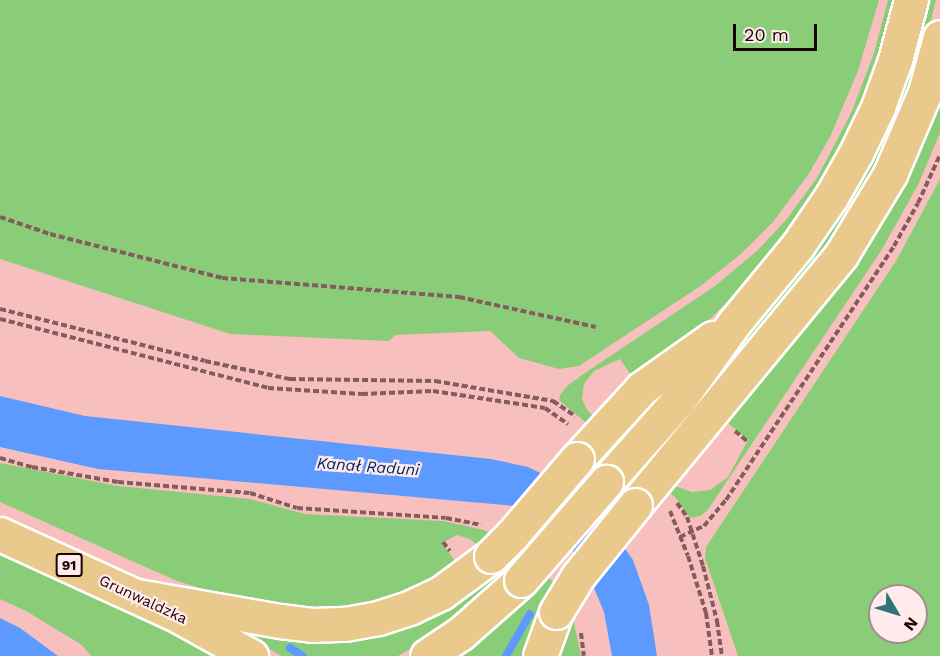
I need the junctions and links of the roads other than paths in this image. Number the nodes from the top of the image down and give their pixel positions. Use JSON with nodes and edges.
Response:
{"nodes":[{"id":1,"x":911,"y":0,"type":"edge"},
{"id":2,"x":940,"y":37,"type":"edge"},
{"id":3,"x":734,"y":323,"type":"junction"},
{"id":4,"x":0,"y":534,"type":"edge"},
{"id":5,"x":137,"y":596,"type":"junction"},
{"id":6,"x":251,"y":656,"type":"edge"},
{"id":7,"x":428,"y":656,"type":"edge"},
{"id":8,"x":540,"y":656,"type":"edge"}],
"edges":[{"from":1,"to":3,"type":"main road"},
{"from":2,"to":8,"type":"main road","bridge":true},
{"from":3,"to":5,"type":"main road","bridge":true},
{"from":3,"to":7,"type":"main road","bridge":true},
{"from":4,"to":5,"type":"main road","name":"Grunwaldzka","number":"91"},
{"from":5,"to":6,"type":"main road","name":"Grunwaldzka","number":"91"}]}
